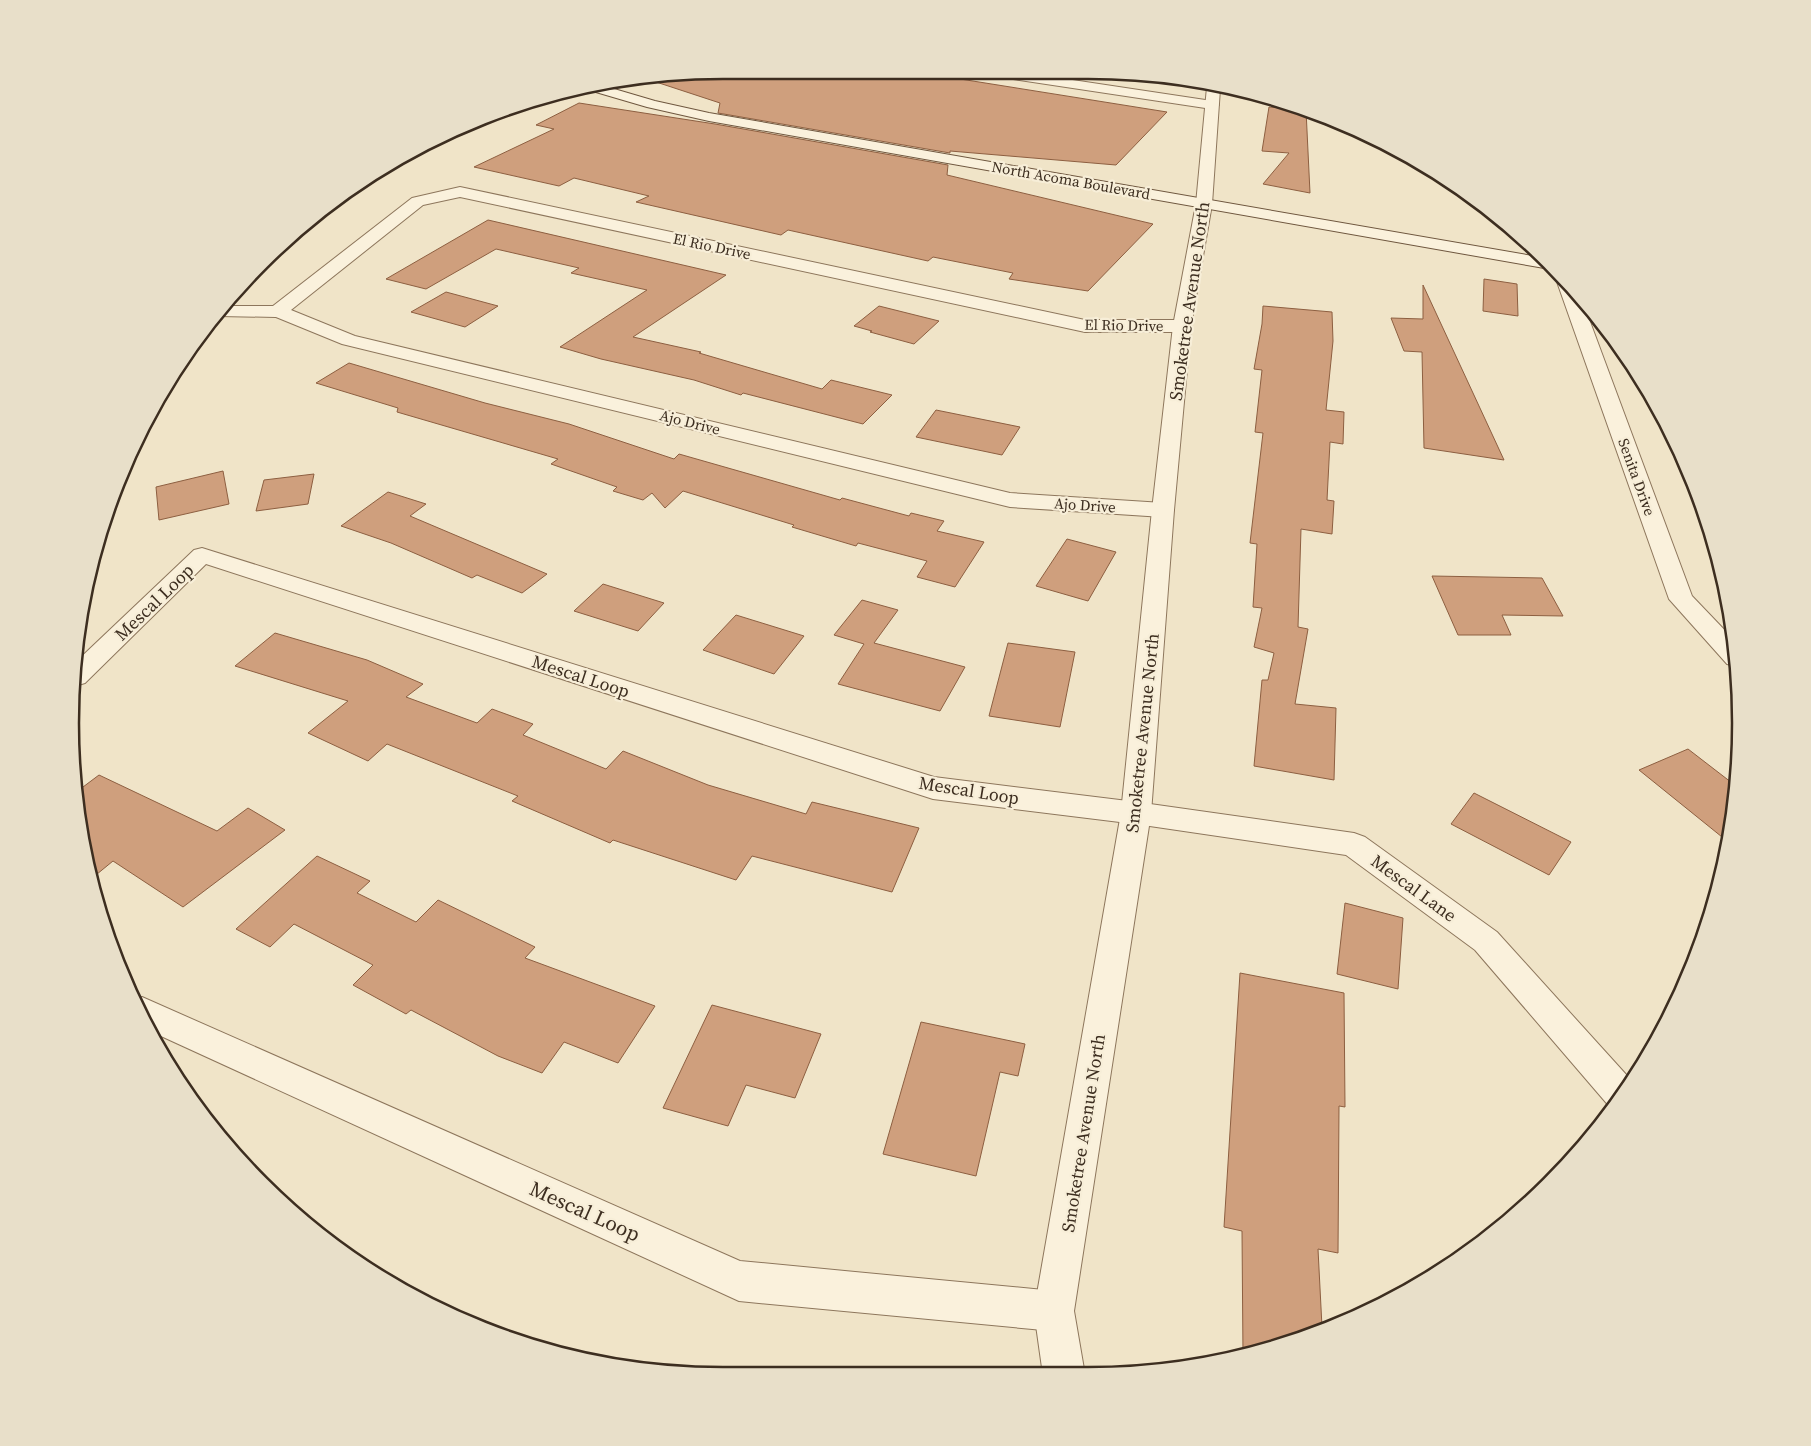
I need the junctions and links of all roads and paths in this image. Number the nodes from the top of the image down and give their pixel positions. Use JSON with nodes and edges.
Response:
{"nodes":[{"id":1,"x":1042,"y":79,"type":"edge"},
{"id":2,"x":604,"y":90,"type":"edge"},
{"id":3,"x":1213,"y":91,"type":"edge"},
{"id":4,"x":1212,"y":104,"type":"junction"},
{"id":5,"x":1204,"y":204,"type":"junction"},
{"id":6,"x":1538,"y":262,"type":"edge"},
{"id":7,"x":1573,"y":300,"type":"edge"},
{"id":8,"x":278,"y":311,"type":"junction"},
{"id":9,"x":228,"y":312,"type":"edge"},
{"id":10,"x":1182,"y":326,"type":"junction"},
{"id":11,"x":1163,"y":510,"type":"junction"},
{"id":12,"x":1728,"y":649,"type":"edge"},
{"id":13,"x":81,"y":672,"type":"edge"},
{"id":14,"x":1136,"y":813,"type":"junction"},
{"id":15,"x":149,"y":1015,"type":"edge"},
{"id":16,"x":1617,"y":1090,"type":"edge"},
{"id":17,"x":1054,"y":1311,"type":"junction"},
{"id":18,"x":1063,"y":1367,"type":"edge"}],
"edges":[{"from":1,"to":4,"type":"street"},
{"from":2,"to":5,"type":"street","name":"North Acoma Boulevard"},
{"from":3,"to":4,"type":"street","name":"Smoketree Avenue North"},
{"from":4,"to":5,"type":"street","name":"Smoketree Avenue North"},
{"from":5,"to":6,"type":"street","name":"North Acoma Boulevard"},
{"from":5,"to":10,"type":"street","name":"Smoketree Avenue North"},
{"from":7,"to":12,"type":"street","name":"Senita Drive"},
{"from":8,"to":9,"type":"street","name":"Ajo Drive"},
{"from":8,"to":10,"type":"street","name":"El Rio Drive"},
{"from":8,"to":11,"type":"street","name":"Ajo Drive"},
{"from":10,"to":11,"type":"street","name":"Smoketree Avenue North"},
{"from":11,"to":14,"type":"street","name":"Smoketree Avenue North"},
{"from":13,"to":14,"type":"street","name":"Mescal Loop"},
{"from":14,"to":16,"type":"street","name":"Mescal Lane"},
{"from":14,"to":17,"type":"street","name":"Smoketree Avenue North"},
{"from":15,"to":17,"type":"street","name":"Mescal Loop"},
{"from":17,"to":18,"type":"street","name":"Smoketree Avenue North"}]}
